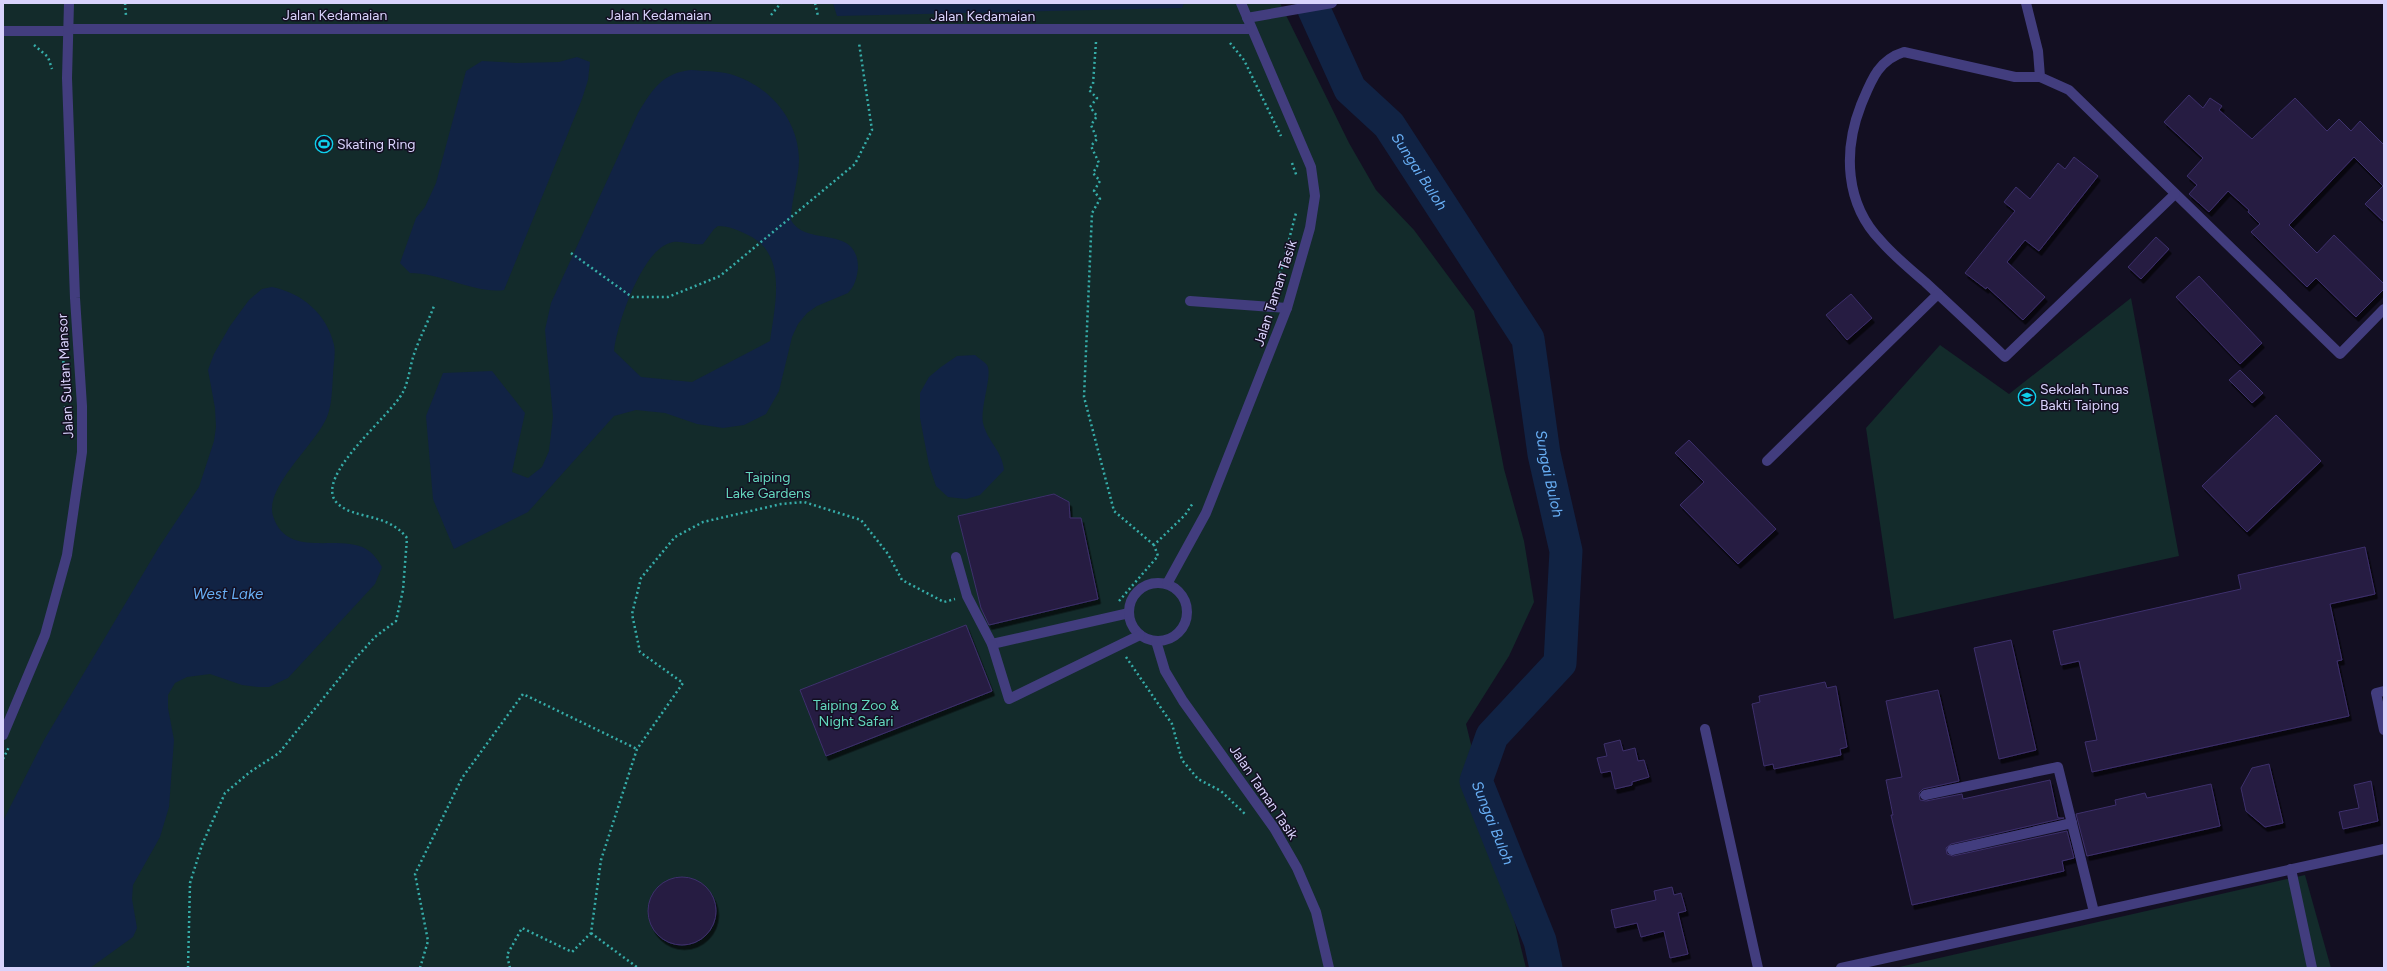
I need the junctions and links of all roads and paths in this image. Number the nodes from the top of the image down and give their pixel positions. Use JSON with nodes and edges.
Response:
{"nodes":[{"id":1,"x":70,"y":3,"type":"edge"},
{"id":2,"x":1241,"y":3,"type":"edge"},
{"id":3,"x":1332,"y":3,"type":"edge"},
{"id":4,"x":2026,"y":3,"type":"edge"},
{"id":5,"x":1247,"y":18,"type":"junction"},
{"id":6,"x":856,"y":29,"type":"junction"},
{"id":7,"x":1251,"y":29,"type":"junction"},
{"id":8,"x":67,"y":30,"type":"junction"},
{"id":9,"x":1096,"y":30,"type":"junction"},
{"id":10,"x":1224,"y":30,"type":"junction"},
{"id":11,"x":3,"y":31,"type":"edge"},
{"id":12,"x":26,"y":45,"type":"dead end"},
{"id":13,"x":52,"y":76,"type":"dead end"},
{"id":14,"x":2040,"y":78,"type":"junction"},
{"id":15,"x":1283,"y":141,"type":"dead end"},
{"id":16,"x":1292,"y":161,"type":"dead end"},
{"id":17,"x":1298,"y":179,"type":"dead end"},
{"id":18,"x":2175,"y":194,"type":"junction"},
{"id":19,"x":1298,"y":206,"type":"dead end"},
{"id":20,"x":571,"y":253,"type":"dead end"},
{"id":21,"x":1938,"y":294,"type":"junction"},
{"id":22,"x":1190,"y":301,"type":"dead end"},
{"id":23,"x":434,"y":306,"type":"dead end"},
{"id":24,"x":1271,"y":308,"type":"junction"},
{"id":25,"x":1287,"y":308,"type":"junction"},
{"id":26,"x":2384,"y":309,"type":"edge"},
{"id":27,"x":62,"y":349,"type":"dead end"},
{"id":28,"x":67,"y":434,"type":"dead end"},
{"id":29,"x":1767,"y":461,"type":"dead end"},
{"id":30,"x":1194,"y":502,"type":"dead end"},
{"id":31,"x":1154,"y":546,"type":"junction"},
{"id":32,"x":956,"y":557,"type":"dead end"},
{"id":33,"x":1167,"y":584,"type":"junction"},
{"id":34,"x":960,"y":605,"type":"dead end"},
{"id":35,"x":1129,"y":613,"type":"junction"},
{"id":36,"x":1112,"y":617,"type":"junction"},
{"id":37,"x":1140,"y":635,"type":"junction"},
{"id":38,"x":1156,"y":641,"type":"junction"},
{"id":39,"x":992,"y":644,"type":"junction"},
{"id":40,"x":1120,"y":646,"type":"junction"},
{"id":41,"x":2384,"y":691,"type":"edge"},
{"id":42,"x":1706,"y":730,"type":"dead end"},
{"id":43,"x":2384,"y":730,"type":"edge"},
{"id":44,"x":3,"y":735,"type":"edge"},
{"id":45,"x":637,"y":749,"type":"junction"},
{"id":46,"x":1925,"y":795,"type":"dead end"},
{"id":47,"x":1248,"y":818,"type":"dead end"},
{"id":48,"x":2072,"y":823,"type":"junction"},
{"id":49,"x":2384,"y":849,"type":"edge"},
{"id":50,"x":1952,"y":850,"type":"dead end"},
{"id":51,"x":2291,"y":869,"type":"junction"},
{"id":52,"x":2094,"y":912,"type":"junction"},
{"id":53,"x":591,"y":933,"type":"junction"},
{"id":54,"x":188,"y":968,"type":"edge"},
{"id":55,"x":420,"y":968,"type":"edge"},
{"id":56,"x":510,"y":968,"type":"edge"},
{"id":57,"x":638,"y":968,"type":"edge"},
{"id":58,"x":1329,"y":968,"type":"edge"},
{"id":59,"x":1758,"y":968,"type":"edge"},
{"id":60,"x":1841,"y":968,"type":"edge"},
{"id":61,"x":2312,"y":968,"type":"edge"}],
"edges":[{"from":1,"to":8,"type":"street","name":"Jalan Sultan Mansor"},
{"from":2,"to":5,"type":"street","name":"Jalan Taman Tasik"},
{"from":3,"to":5,"type":"street"},
{"from":4,"to":14,"type":"street"},
{"from":5,"to":7,"type":"street","name":"Jalan Taman Tasik"},
{"from":6,"to":8,"type":"street","name":"Jalan Kedamaian"},
{"from":6,"to":9,"type":"street","name":"Jalan Kedamaian"},
{"from":6,"to":20,"type":"path"},
{"from":7,"to":10,"type":"street","name":"Jalan Kedamaian"},
{"from":7,"to":25,"type":"street","name":"Jalan Taman Tasik"},
{"from":8,"to":11,"type":"street","name":"Jalan Kedamaian"},
{"from":8,"to":44,"type":"street","name":"Jalan Sultan Mansor"},
{"from":9,"to":10,"type":"street","name":"Jalan Kedamaian"},
{"from":9,"to":31,"type":"path"},
{"from":10,"to":15,"type":"path"},
{"from":12,"to":13,"type":"path"},
{"from":14,"to":18,"type":"street"},
{"from":14,"to":21,"type":"street"},
{"from":16,"to":17,"type":"path"},
{"from":18,"to":21,"type":"street"},
{"from":18,"to":26,"type":"street"},
{"from":19,"to":24,"type":"path"},
{"from":21,"to":29,"type":"street"},
{"from":22,"to":24,"type":"street"},
{"from":23,"to":54,"type":"path"},
{"from":24,"to":25,"type":"street"},
{"from":25,"to":33,"type":"street","name":"Jalan Taman Tasik"},
{"from":27,"to":28,"type":"path"},
{"from":30,"to":31,"type":"path"},
{"from":31,"to":36,"type":"path"},
{"from":32,"to":39,"type":"street"},
{"from":33,"to":35,"type":"street"},
{"from":33,"to":38,"type":"street"},
{"from":34,"to":45,"type":"path"},
{"from":35,"to":36,"type":"street"},
{"from":35,"to":37,"type":"street"},
{"from":36,"to":39,"type":"street"},
{"from":37,"to":38,"type":"street"},
{"from":37,"to":40,"type":"street"},
{"from":38,"to":58,"type":"street","name":"Jalan Taman Tasik"},
{"from":39,"to":40,"type":"street"},
{"from":40,"to":47,"type":"path"},
{"from":41,"to":43,"type":"street"},
{"from":42,"to":59,"type":"street"},
{"from":45,"to":53,"type":"path"},
{"from":45,"to":55,"type":"path"},
{"from":46,"to":48,"type":"street"},
{"from":48,"to":50,"type":"street"},
{"from":48,"to":52,"type":"street"},
{"from":49,"to":51,"type":"street"},
{"from":51,"to":52,"type":"street"},
{"from":51,"to":61,"type":"street"},
{"from":52,"to":60,"type":"street"},
{"from":53,"to":56,"type":"path"},
{"from":53,"to":57,"type":"path"}]}
